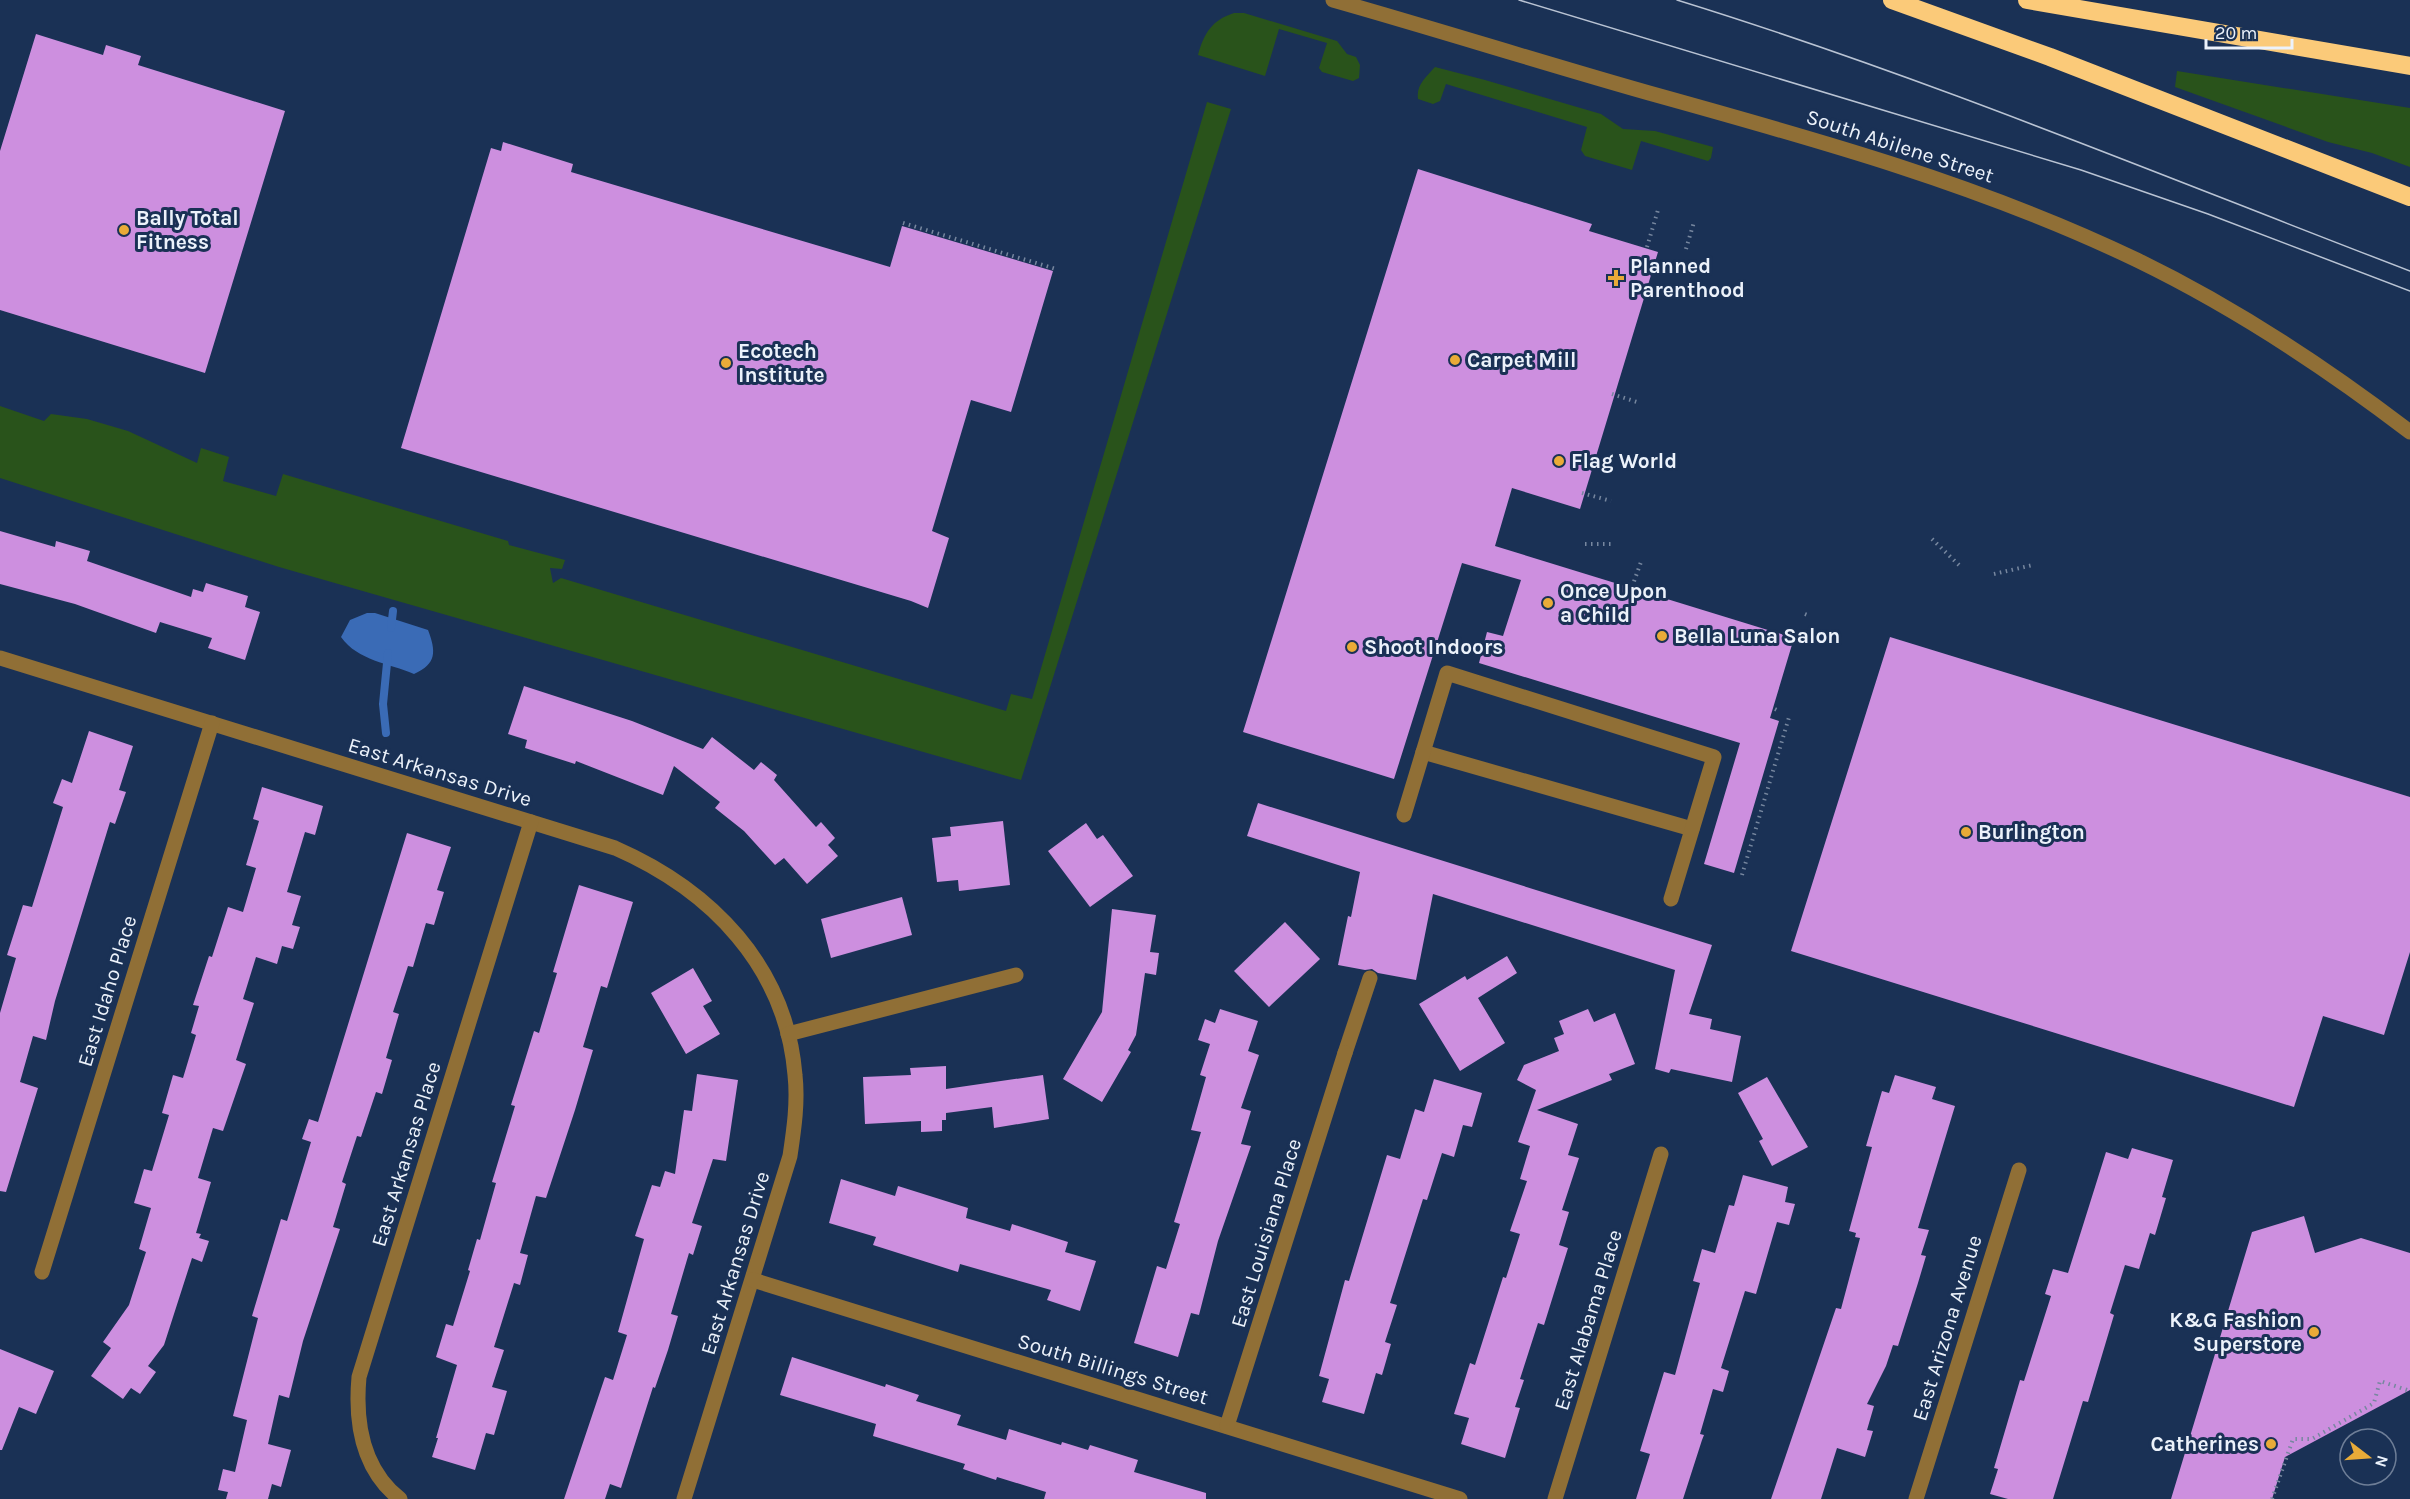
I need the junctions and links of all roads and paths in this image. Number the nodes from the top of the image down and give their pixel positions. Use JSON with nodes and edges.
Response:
{"nodes":[{"id":1,"x":1333,"y":0,"type":"edge"},
{"id":2,"x":1892,"y":0,"type":"edge"},
{"id":3,"x":2027,"y":0,"type":"edge"},
{"id":4,"x":2410,"y":66,"type":"edge"},
{"id":5,"x":2410,"y":197,"type":"edge"},
{"id":6,"x":1658,"y":210,"type":"dead end"},
{"id":7,"x":1694,"y":222,"type":"dead end"},
{"id":8,"x":903,"y":223,"type":"dead end"},
{"id":9,"x":1647,"y":247,"type":"dead end"},
{"id":10,"x":1686,"y":249,"type":"dead end"},
{"id":11,"x":1056,"y":269,"type":"dead end"},
{"id":12,"x":1612,"y":394,"type":"dead end"},
{"id":13,"x":1637,"y":402,"type":"dead end"},
{"id":14,"x":2410,"y":432,"type":"edge"},
{"id":15,"x":1582,"y":493,"type":"dead end"},
{"id":16,"x":1611,"y":501,"type":"dead end"},
{"id":17,"x":1932,"y":539,"type":"dead end"},
{"id":18,"x":1585,"y":544,"type":"dead end"},
{"id":19,"x":1612,"y":544,"type":"dead end"},
{"id":20,"x":1641,"y":562,"type":"dead end"},
{"id":21,"x":2033,"y":565,"type":"dead end"},
{"id":22,"x":1960,"y":566,"type":"dead end"},
{"id":23,"x":1994,"y":574,"type":"dead end"},
{"id":24,"x":1632,"y":587,"type":"dead end"},
{"id":25,"x":0,"y":658,"type":"edge"},
{"id":26,"x":1790,"y":714,"type":"dead end"},
{"id":27,"x":212,"y":723,"type":"junction"},
{"id":28,"x":1423,"y":752,"type":"junction"},
{"id":29,"x":1404,"y":815,"type":"dead end"},
{"id":30,"x":531,"y":822,"type":"junction"},
{"id":31,"x":1692,"y":829,"type":"junction"},
{"id":32,"x":1742,"y":875,"type":"dead end"},
{"id":33,"x":1671,"y":898,"type":"dead end"},
{"id":34,"x":1016,"y":975,"type":"dead end"},
{"id":35,"x":1370,"y":978,"type":"dead end"},
{"id":36,"x":788,"y":1034,"type":"junction"},
{"id":37,"x":1661,"y":1154,"type":"dead end"},
{"id":38,"x":2019,"y":1170,"type":"dead end"},
{"id":39,"x":42,"y":1272,"type":"dead end"},
{"id":40,"x":753,"y":1280,"type":"junction"},
{"id":41,"x":2410,"y":1391,"type":"edge"},
{"id":42,"x":1227,"y":1426,"type":"junction"},
{"id":43,"x":395,"y":1498,"type":"edge"},
{"id":44,"x":684,"y":1499,"type":"edge"},
{"id":45,"x":1460,"y":1499,"type":"edge"},
{"id":46,"x":1555,"y":1499,"type":"edge"},
{"id":47,"x":1916,"y":1499,"type":"edge"},
{"id":48,"x":2272,"y":1499,"type":"edge"}],
"edges":[{"from":1,"to":14,"type":"street","name":"South Abilene Street"},
{"from":2,"to":5,"type":"highway"},
{"from":3,"to":4,"type":"highway"},
{"from":6,"to":9,"type":"path"},
{"from":7,"to":10,"type":"path"},
{"from":8,"to":11,"type":"path"},
{"from":12,"to":13,"type":"path"},
{"from":15,"to":16,"type":"path"},
{"from":17,"to":22,"type":"path"},
{"from":18,"to":19,"type":"path"},
{"from":20,"to":24,"type":"path"},
{"from":21,"to":23,"type":"path"},
{"from":25,"to":27,"type":"street","name":"East Arkansas Drive"},
{"from":26,"to":32,"type":"path"},
{"from":27,"to":30,"type":"street","name":"East Arkansas Drive"},
{"from":27,"to":39,"type":"street","name":"East Idaho Place"},
{"from":28,"to":29,"type":"street"},
{"from":28,"to":31,"type":"street"},
{"from":28,"to":31,"type":"street"},
{"from":30,"to":36,"type":"street","name":"East Arkansas Drive"},
{"from":30,"to":43,"type":"street","name":"East Arkansas Place"},
{"from":31,"to":33,"type":"street"},
{"from":34,"to":36,"type":"street"},
{"from":35,"to":42,"type":"street","name":"East Louisiana Place"},
{"from":36,"to":40,"type":"street","name":"East Arkansas Drive"},
{"from":37,"to":46,"type":"street","name":"East Alabama Place"},
{"from":38,"to":47,"type":"street","name":"East Arizona Avenue"},
{"from":40,"to":42,"type":"street","name":"South Billings Street"},
{"from":40,"to":44,"type":"street","name":"East Arkansas Drive"},
{"from":41,"to":48,"type":"path"},
{"from":42,"to":45,"type":"street","name":"South Billings Street"}]}
